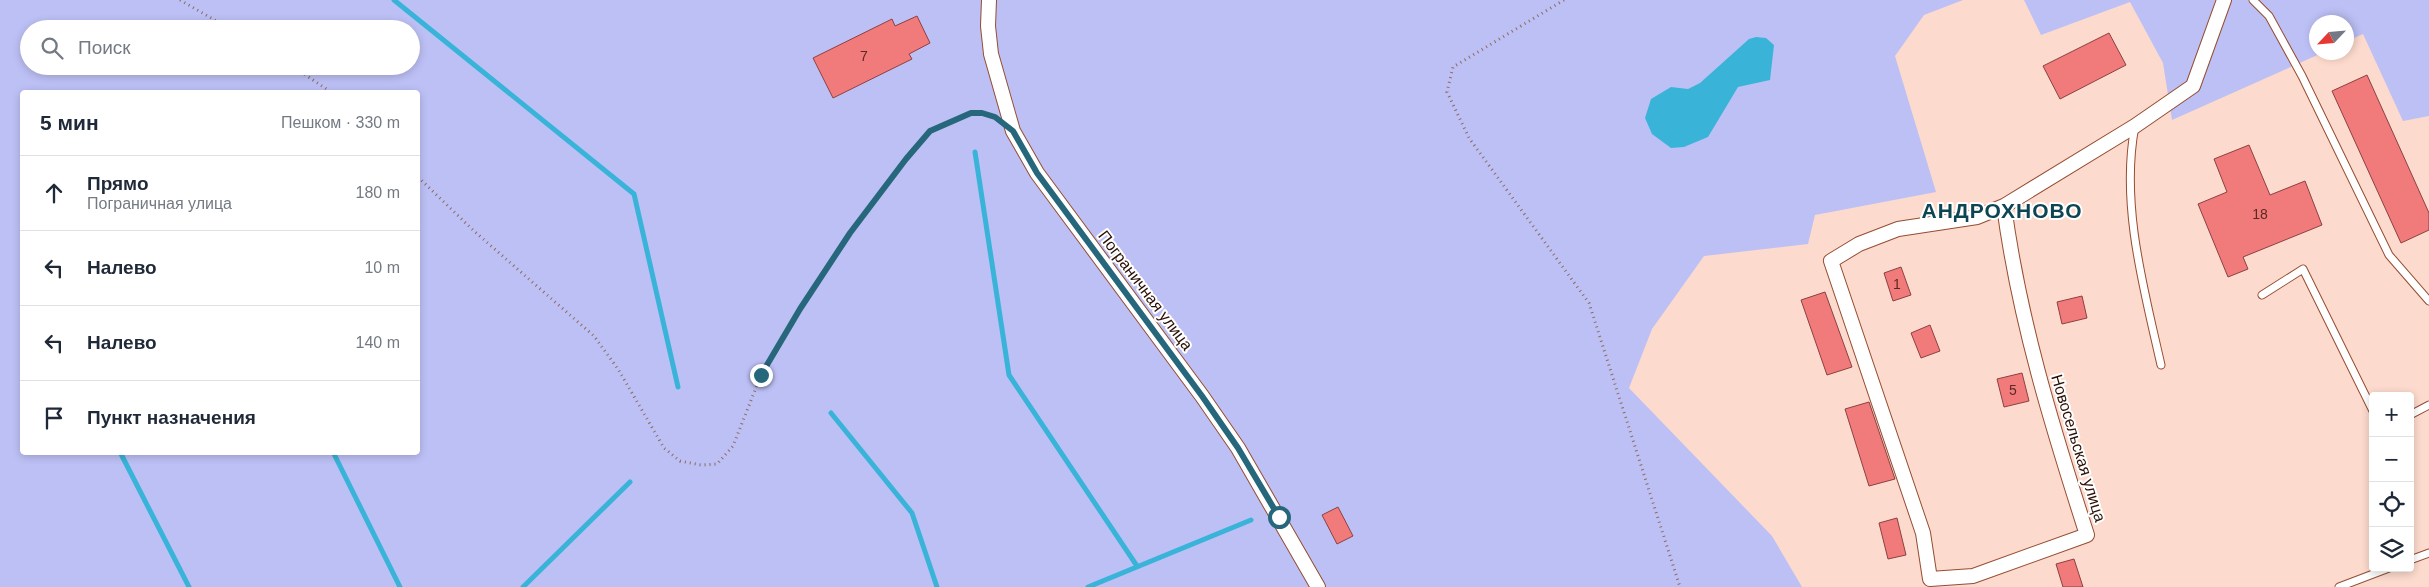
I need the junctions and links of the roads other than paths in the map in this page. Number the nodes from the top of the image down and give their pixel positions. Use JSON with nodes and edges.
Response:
{"nodes":[{"id":1,"x":989,"y":0,"type":"edge"},
{"id":2,"x":2224,"y":0,"type":"edge"},
{"id":3,"x":2253,"y":0,"type":"edge"},
{"id":4,"x":2135,"y":126,"type":"junction"},
{"id":5,"x":2004,"y":206,"type":"junction"},
{"id":6,"x":2262,"y":295,"type":"dead end"},
{"id":7,"x":2429,"y":301,"type":"edge"},
{"id":8,"x":2161,"y":365,"type":"dead end"},
{"id":9,"x":2369,"y":403,"type":"edge"},
{"id":10,"x":2429,"y":405,"type":"edge"},
{"id":11,"x":2414,"y":413,"type":"edge"},
{"id":12,"x":2429,"y":553,"type":"edge"},
{"id":13,"x":2414,"y":559,"type":"edge"},
{"id":14,"x":2378,"y":572,"type":"edge"},
{"id":15,"x":1318,"y":587,"type":"edge"},
{"id":16,"x":2339,"y":587,"type":"edge"}],
"edges":[{"from":1,"to":15,"type":"street","name":"Пограничная улица"},
{"from":2,"to":4,"type":"street"},
{"from":3,"to":7,"type":"lane"},
{"from":4,"to":5,"type":"street"},
{"from":4,"to":8,"type":"lane"},
{"from":5,"to":5,"type":"street","name":"Новосельская улица"},
{"from":6,"to":9,"type":"lane"},
{"from":10,"to":11,"type":"lane"},
{"from":12,"to":13,"type":"lane"},
{"from":14,"to":16,"type":"lane"}]}
